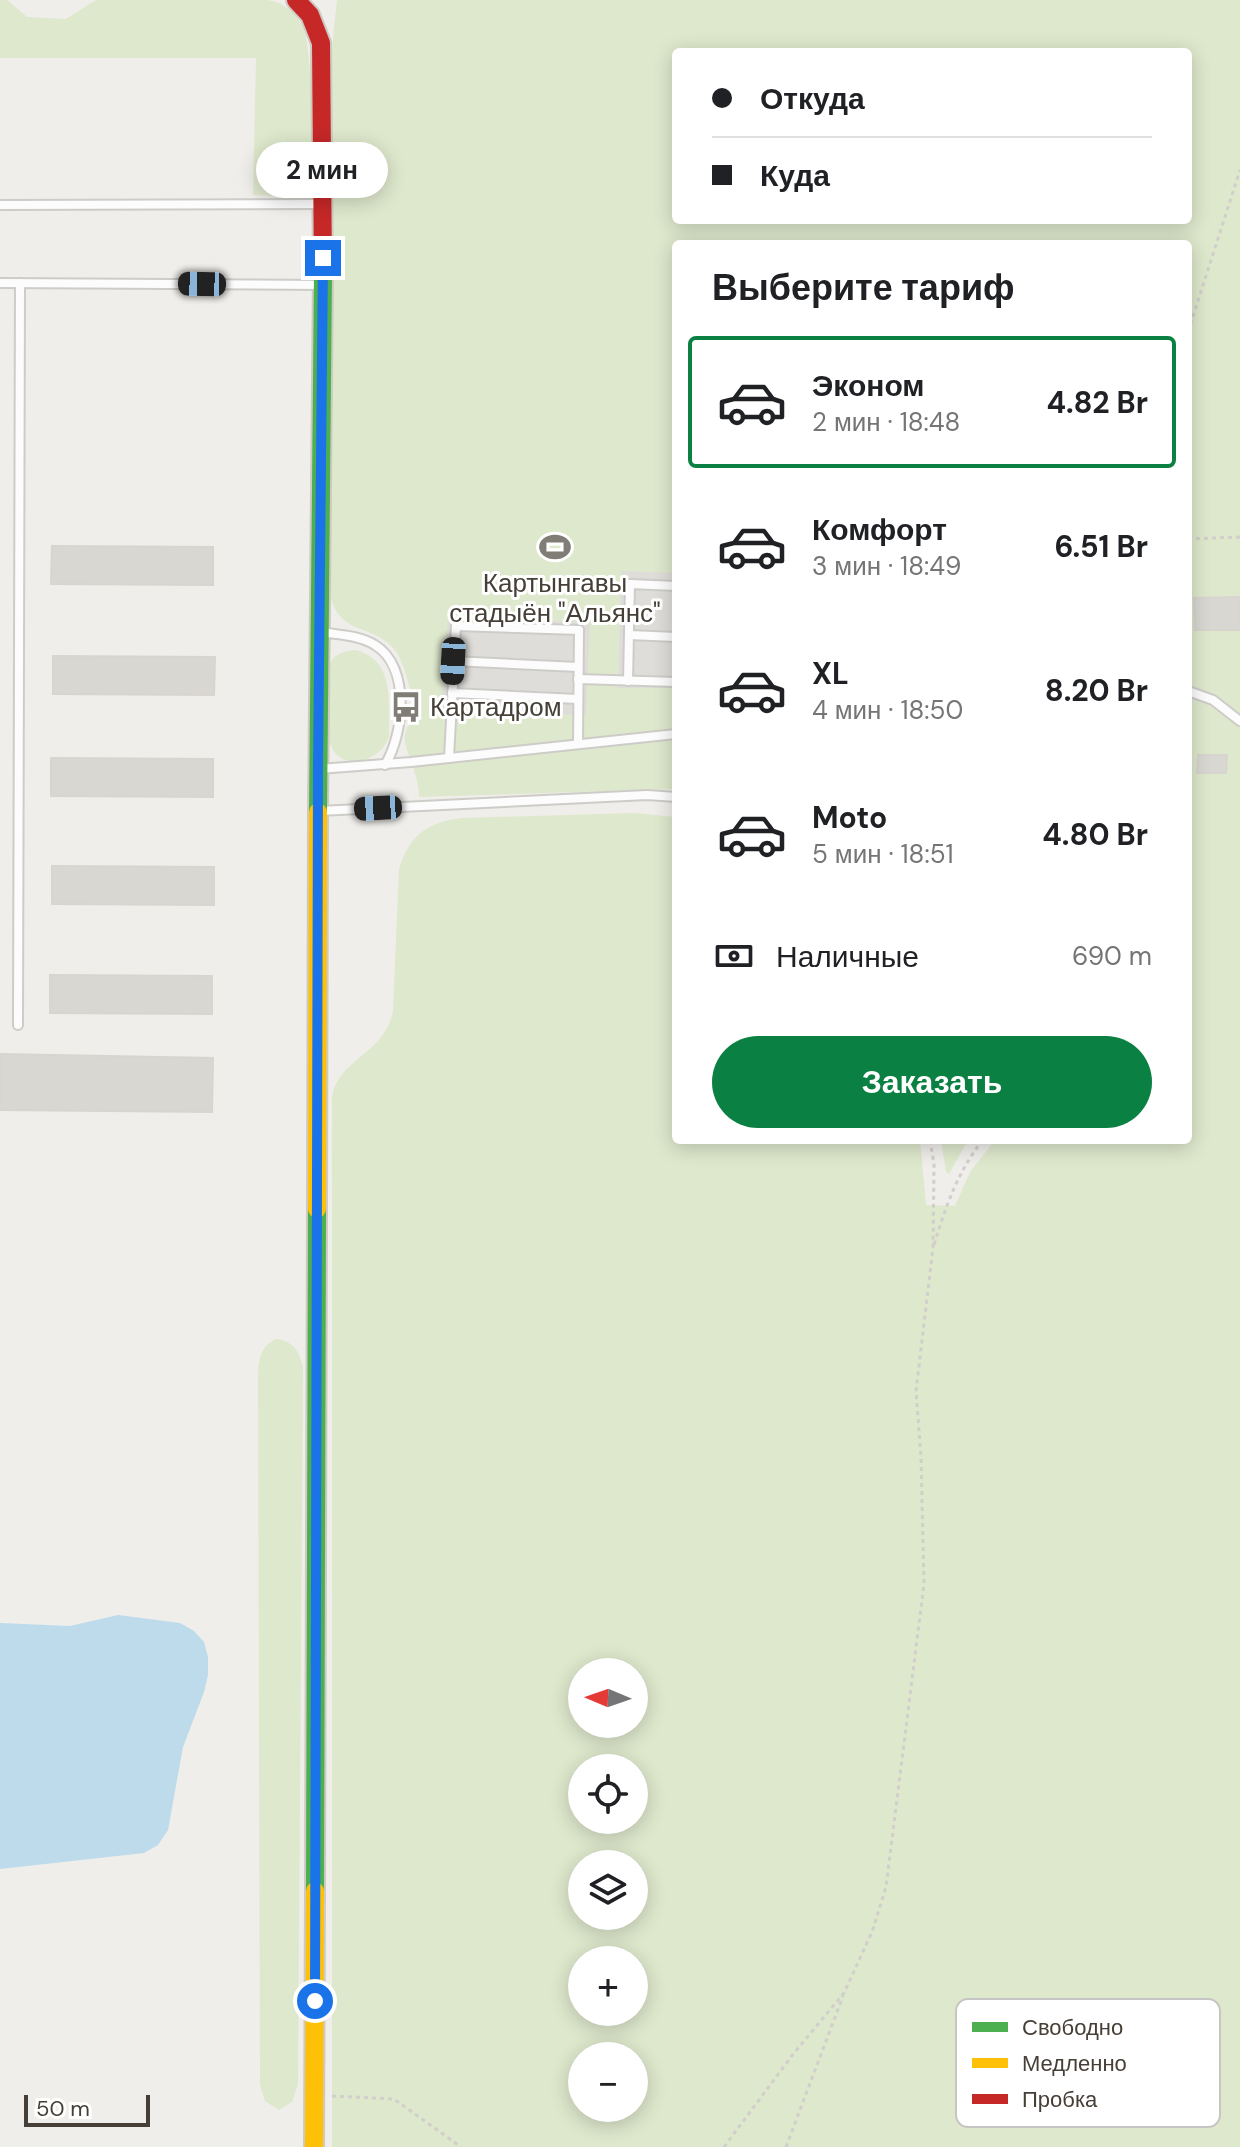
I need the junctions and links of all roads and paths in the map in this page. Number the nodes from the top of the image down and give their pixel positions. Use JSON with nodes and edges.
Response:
{"nodes":[{"id":1,"x":296,"y":0,"type":"edge"},
{"id":2,"x":1240,"y":170,"type":"edge"},
{"id":3,"x":324,"y":204,"type":"junction"},
{"id":4,"x":0,"y":205,"type":"edge"},
{"id":5,"x":0,"y":283,"type":"edge"},
{"id":6,"x":20,"y":283,"type":"junction"},
{"id":7,"x":323,"y":285,"type":"junction"},
{"id":8,"x":1192,"y":320,"type":"edge"},
{"id":9,"x":1240,"y":537,"type":"edge"},
{"id":10,"x":1192,"y":539,"type":"edge"},
{"id":11,"x":672,"y":586,"type":"edge"},
{"id":12,"x":320,"y":632,"type":"junction"},
{"id":13,"x":629,"y":635,"type":"junction"},
{"id":14,"x":672,"y":637,"type":"edge"},
{"id":15,"x":453,"y":661,"type":"junction"},
{"id":16,"x":578,"y":667,"type":"junction"},
{"id":17,"x":578,"y":679,"type":"junction"},
{"id":18,"x":628,"y":681,"type":"junction"},
{"id":19,"x":672,"y":682,"type":"edge"},
{"id":20,"x":1192,"y":692,"type":"edge"},
{"id":21,"x":452,"y":693,"type":"junction"},
{"id":22,"x":578,"y":699,"type":"junction"},
{"id":23,"x":1240,"y":721,"type":"edge"},
{"id":24,"x":672,"y":734,"type":"edge"},
{"id":25,"x":578,"y":744,"type":"junction"},
{"id":26,"x":449,"y":758,"type":"junction"},
{"id":27,"x":385,"y":765,"type":"junction"},
{"id":28,"x":318,"y":769,"type":"junction"},
{"id":29,"x":672,"y":797,"type":"edge"},
{"id":30,"x":318,"y":811,"type":"junction"},
{"id":31,"x":18,"y":1025,"type":"dead end"},
{"id":32,"x":931,"y":1144,"type":"edge"},
{"id":33,"x":980,"y":1144,"type":"edge"},
{"id":34,"x":933,"y":1248,"type":"junction"},
{"id":35,"x":844,"y":1993,"type":"junction"},
{"id":36,"x":314,"y":2095,"type":"junction"},
{"id":37,"x":314,"y":2147,"type":"edge"},
{"id":38,"x":461,"y":2147,"type":"edge"},
{"id":39,"x":724,"y":2147,"type":"edge"},
{"id":40,"x":786,"y":2147,"type":"edge"}],
"edges":[{"from":1,"to":3,"type":"street"},
{"from":2,"to":8,"type":"path"},
{"from":3,"to":4,"type":"lane"},
{"from":3,"to":7,"type":"street"},
{"from":5,"to":6,"type":"lane"},
{"from":6,"to":7,"type":"lane"},
{"from":6,"to":31,"type":"lane"},
{"from":7,"to":12,"type":"street"},
{"from":9,"to":10,"type":"path"},
{"from":11,"to":13,"type":"lane"},
{"from":12,"to":27,"type":"lane"},
{"from":12,"to":28,"type":"street"},
{"from":13,"to":14,"type":"lane"},
{"from":13,"to":18,"type":"lane"},
{"from":15,"to":16,"type":"lane"},
{"from":15,"to":16,"type":"lane"},
{"from":15,"to":21,"type":"lane"},
{"from":16,"to":17,"type":"lane"},
{"from":17,"to":18,"type":"lane"},
{"from":17,"to":22,"type":"lane"},
{"from":18,"to":19,"type":"lane"},
{"from":20,"to":23,"type":"lane"},
{"from":21,"to":22,"type":"lane"},
{"from":21,"to":26,"type":"lane"},
{"from":22,"to":25,"type":"lane"},
{"from":24,"to":25,"type":"lane"},
{"from":25,"to":26,"type":"lane"},
{"from":26,"to":27,"type":"lane"},
{"from":27,"to":28,"type":"lane"},
{"from":28,"to":30,"type":"street"},
{"from":29,"to":30,"type":"lane"},
{"from":30,"to":36,"type":"street"},
{"from":32,"to":34,"type":"path"},
{"from":33,"to":34,"type":"path"},
{"from":34,"to":35,"type":"path"},
{"from":35,"to":39,"type":"path"},
{"from":35,"to":40,"type":"path"},
{"from":36,"to":37,"type":"street"},
{"from":36,"to":38,"type":"path"}]}
